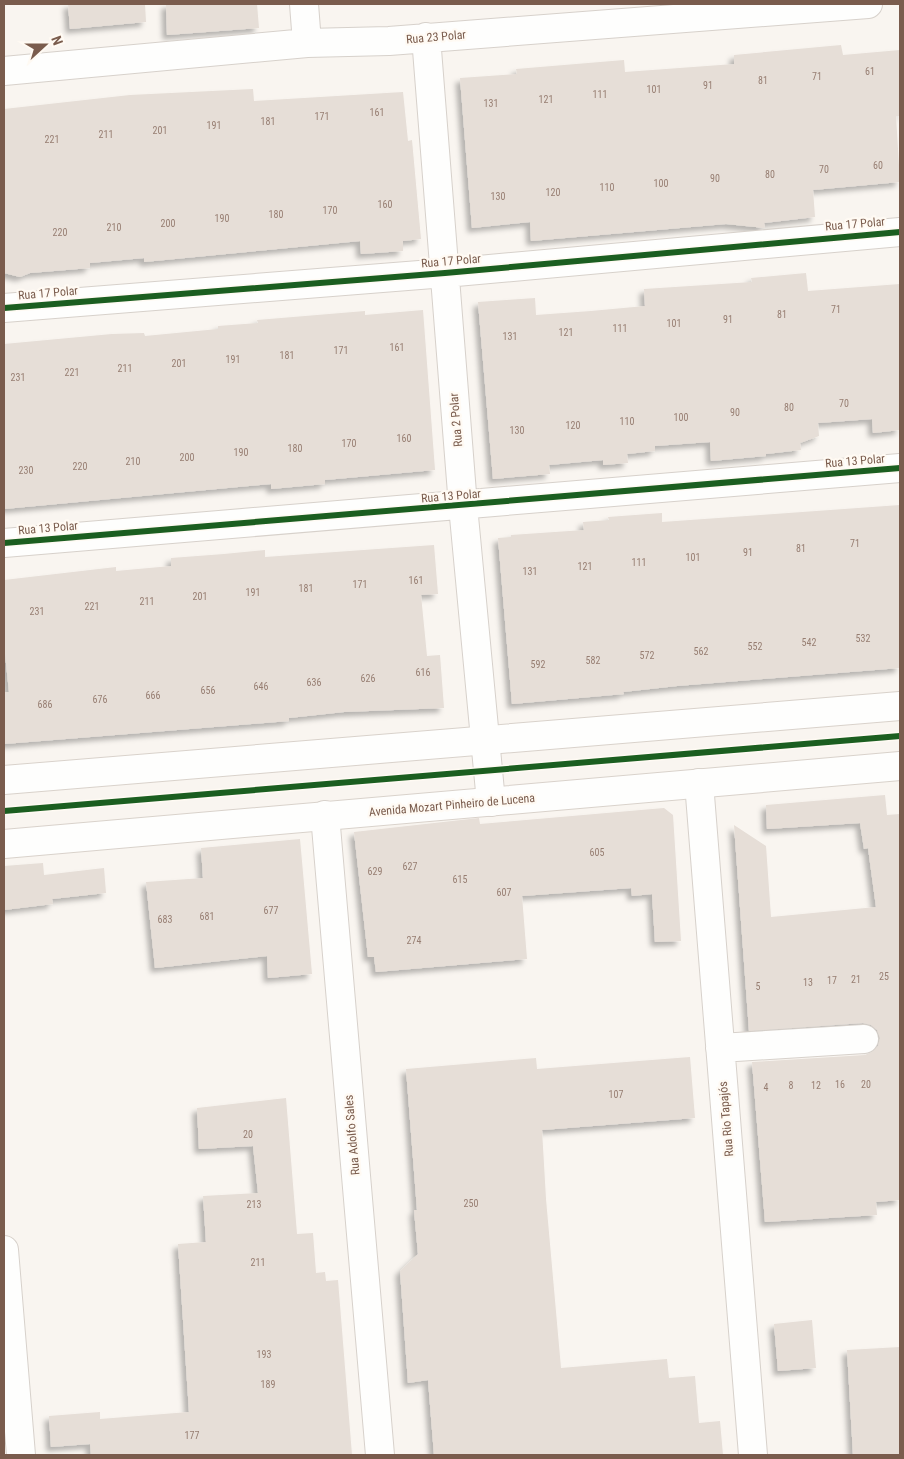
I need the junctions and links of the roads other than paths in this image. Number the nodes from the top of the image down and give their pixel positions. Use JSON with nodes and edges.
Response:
{"nodes":[{"id":1,"x":304,"y":4,"type":"edge"},
{"id":2,"x":868,"y":4,"type":"edge"},
{"id":3,"x":426,"y":37,"type":"junction"},
{"id":4,"x":307,"y":43,"type":"junction"},
{"id":5,"x":4,"y":71,"type":"edge"},
{"id":6,"x":900,"y":232,"type":"edge"},
{"id":7,"x":445,"y":273,"type":"junction"},
{"id":8,"x":4,"y":308,"type":"edge"},
{"id":9,"x":900,"y":468,"type":"edge"},
{"id":10,"x":463,"y":506,"type":"junction"},
{"id":11,"x":4,"y":543,"type":"edge"},
{"id":12,"x":900,"y":706,"type":"edge"},
{"id":13,"x":486,"y":740,"type":"junction"},
{"id":14,"x":900,"y":766,"type":"edge"},
{"id":15,"x":4,"y":780,"type":"edge"},
{"id":16,"x":699,"y":783,"type":"junction"},
{"id":17,"x":491,"y":802,"type":"junction"},
{"id":18,"x":325,"y":815,"type":"junction"},
{"id":19,"x":4,"y":844,"type":"edge"},
{"id":20,"x":864,"y":1039,"type":"dead end"},
{"id":21,"x":720,"y":1048,"type":"junction"},
{"id":22,"x":4,"y":1250,"type":"edge"},
{"id":23,"x":21,"y":1455,"type":"edge"},
{"id":24,"x":380,"y":1455,"type":"edge"},
{"id":25,"x":753,"y":1455,"type":"edge"}],
"edges":[{"from":1,"to":4,"type":"street"},
{"from":2,"to":3,"type":"street","name":"Rua 23 Polar"},
{"from":3,"to":4,"type":"street","name":"Rua 23 Polar"},
{"from":3,"to":7,"type":"street","name":"Rua 2 Polar"},
{"from":4,"to":5,"type":"street","name":"Rua 23 Polar"},
{"from":6,"to":7,"type":"street","name":"Rua 17 Polar"},
{"from":7,"to":8,"type":"street","name":"Rua 17 Polar"},
{"from":7,"to":10,"type":"street","name":"Rua 2 Polar"},
{"from":9,"to":10,"type":"street","name":"Rua 13 Polar"},
{"from":10,"to":11,"type":"street","name":"Rua 13 Polar"},
{"from":10,"to":13,"type":"street","name":"Rua 2 Polar"},
{"from":12,"to":13,"type":"street"},
{"from":13,"to":15,"type":"street"},
{"from":13,"to":17,"type":"street","name":"Rua 2 Polar"},
{"from":14,"to":16,"type":"street","name":"Avenida Mozart Pinheiro de Lucena"},
{"from":16,"to":17,"type":"street","name":"Avenida Mozart Pinheiro de Lucena"},
{"from":16,"to":21,"type":"street","name":"Rua Rio Tapajós"},
{"from":17,"to":18,"type":"street","name":"Avenida Mozart Pinheiro de Lucena"},
{"from":18,"to":19,"type":"street","name":"Avenida Mozart Pinheiro de Lucena"},
{"from":18,"to":24,"type":"street","name":"Rua Adolfo Sales"},
{"from":20,"to":21,"type":"street"},
{"from":21,"to":25,"type":"street","name":"Rua Rio Tapajós"},
{"from":22,"to":23,"type":"street"}]}
